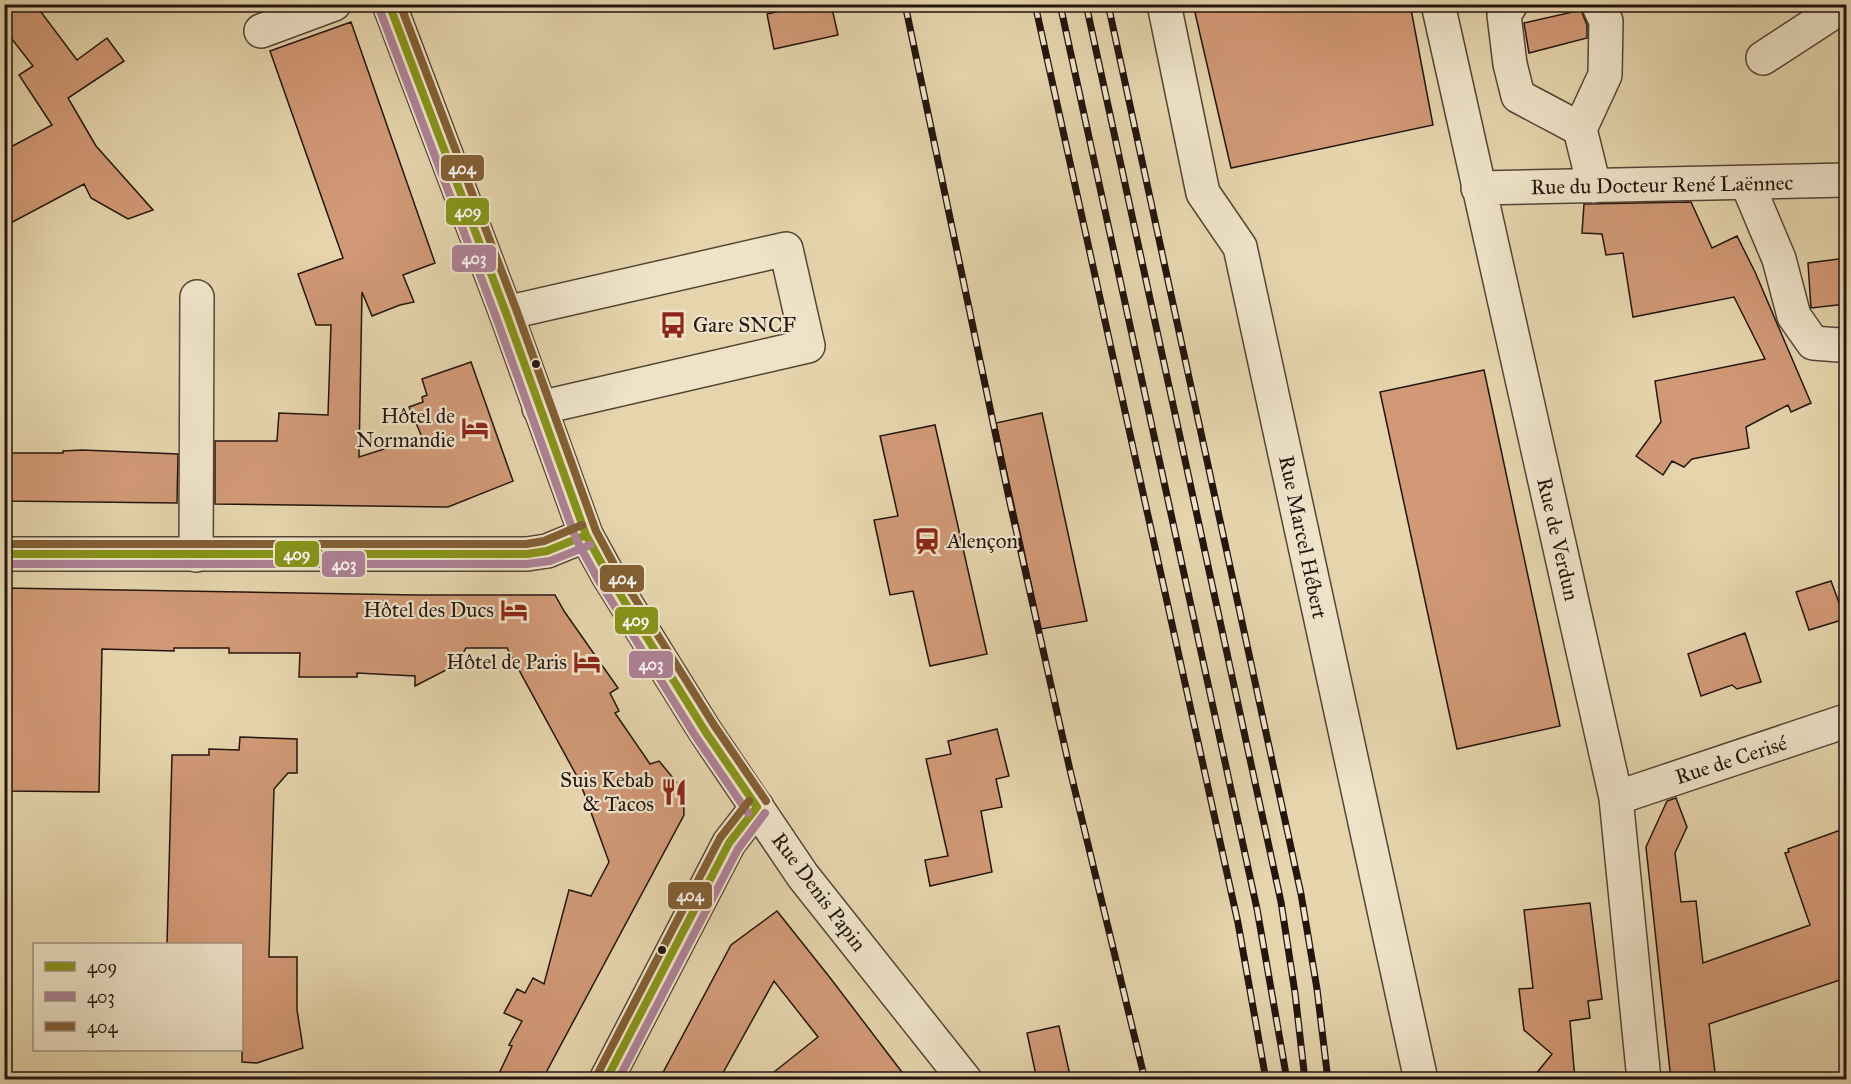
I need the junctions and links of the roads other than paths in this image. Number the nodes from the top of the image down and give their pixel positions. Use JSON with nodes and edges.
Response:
{"nodes":[{"id":1,"x":334,"y":4,"type":"edge"},
{"id":2,"x":389,"y":4,"type":"edge"},
{"id":3,"x":1164,"y":4,"type":"edge"},
{"id":4,"x":1438,"y":4,"type":"edge"},
{"id":5,"x":1511,"y":4,"type":"edge"},
{"id":6,"x":1598,"y":4,"type":"edge"},
{"id":7,"x":1846,"y":4,"type":"edge"},
{"id":8,"x":261,"y":31,"type":"dead end"},
{"id":9,"x":1762,"y":58,"type":"dead end"},
{"id":10,"x":1580,"y":129,"type":"junction"},
{"id":11,"x":1846,"y":180,"type":"edge"},
{"id":12,"x":1747,"y":183,"type":"junction"},
{"id":13,"x":1594,"y":186,"type":"junction"},
{"id":14,"x":1478,"y":188,"type":"junction"},
{"id":15,"x":197,"y":297,"type":"dead end"},
{"id":16,"x":506,"y":313,"type":"junction"},
{"id":17,"x":1846,"y":343,"type":"edge"},
{"id":18,"x":540,"y":408,"type":"junction"},
{"id":19,"x":586,"y":535,"type":"junction"},
{"id":20,"x":4,"y":554,"type":"edge"},
{"id":21,"x":196,"y":555,"type":"junction"},
{"id":22,"x":1846,"y":721,"type":"edge"},
{"id":23,"x":1616,"y":798,"type":"junction"},
{"id":24,"x":757,"y":807,"type":"junction"},
{"id":25,"x":606,"y":1080,"type":"edge"},
{"id":26,"x":964,"y":1080,"type":"edge"},
{"id":27,"x":1421,"y":1080,"type":"edge"},
{"id":28,"x":1644,"y":1080,"type":"edge"}],
"edges":[{"from":1,"to":8,"type":"street"},
{"from":2,"to":16,"type":"street","name":"Rue Denis Papin"},
{"from":3,"to":27,"type":"street","name":"Rue Marcel Hébert"},
{"from":4,"to":14,"type":"street","name":"Rue de Verdun"},
{"from":5,"to":10,"type":"street"},
{"from":6,"to":10,"type":"street"},
{"from":7,"to":9,"type":"street"},
{"from":10,"to":13,"type":"street"},
{"from":11,"to":12,"type":"street","name":"Rue du Docteur René Laënnec"},
{"from":12,"to":13,"type":"street","name":"Rue du Docteur René Laënnec"},
{"from":12,"to":17,"type":"street"},
{"from":13,"to":14,"type":"street","name":"Rue du Docteur René Laënnec"},
{"from":14,"to":23,"type":"street","name":"Rue de Verdun"},
{"from":15,"to":21,"type":"street"},
{"from":16,"to":18,"type":"street","name":"Rue Denis Papin"},
{"from":16,"to":18,"type":"street"},
{"from":18,"to":19,"type":"street","name":"Rue Denis Papin"},
{"from":19,"to":21,"type":"street"},
{"from":19,"to":24,"type":"street","name":"Rue Denis Papin"},
{"from":20,"to":21,"type":"street"},
{"from":22,"to":23,"type":"street","name":"Rue de Cerisé"},
{"from":23,"to":28,"type":"street","name":"Rue de Verdun"},
{"from":24,"to":25,"type":"street"},
{"from":24,"to":26,"type":"street","name":"Rue Denis Papin"}]}
